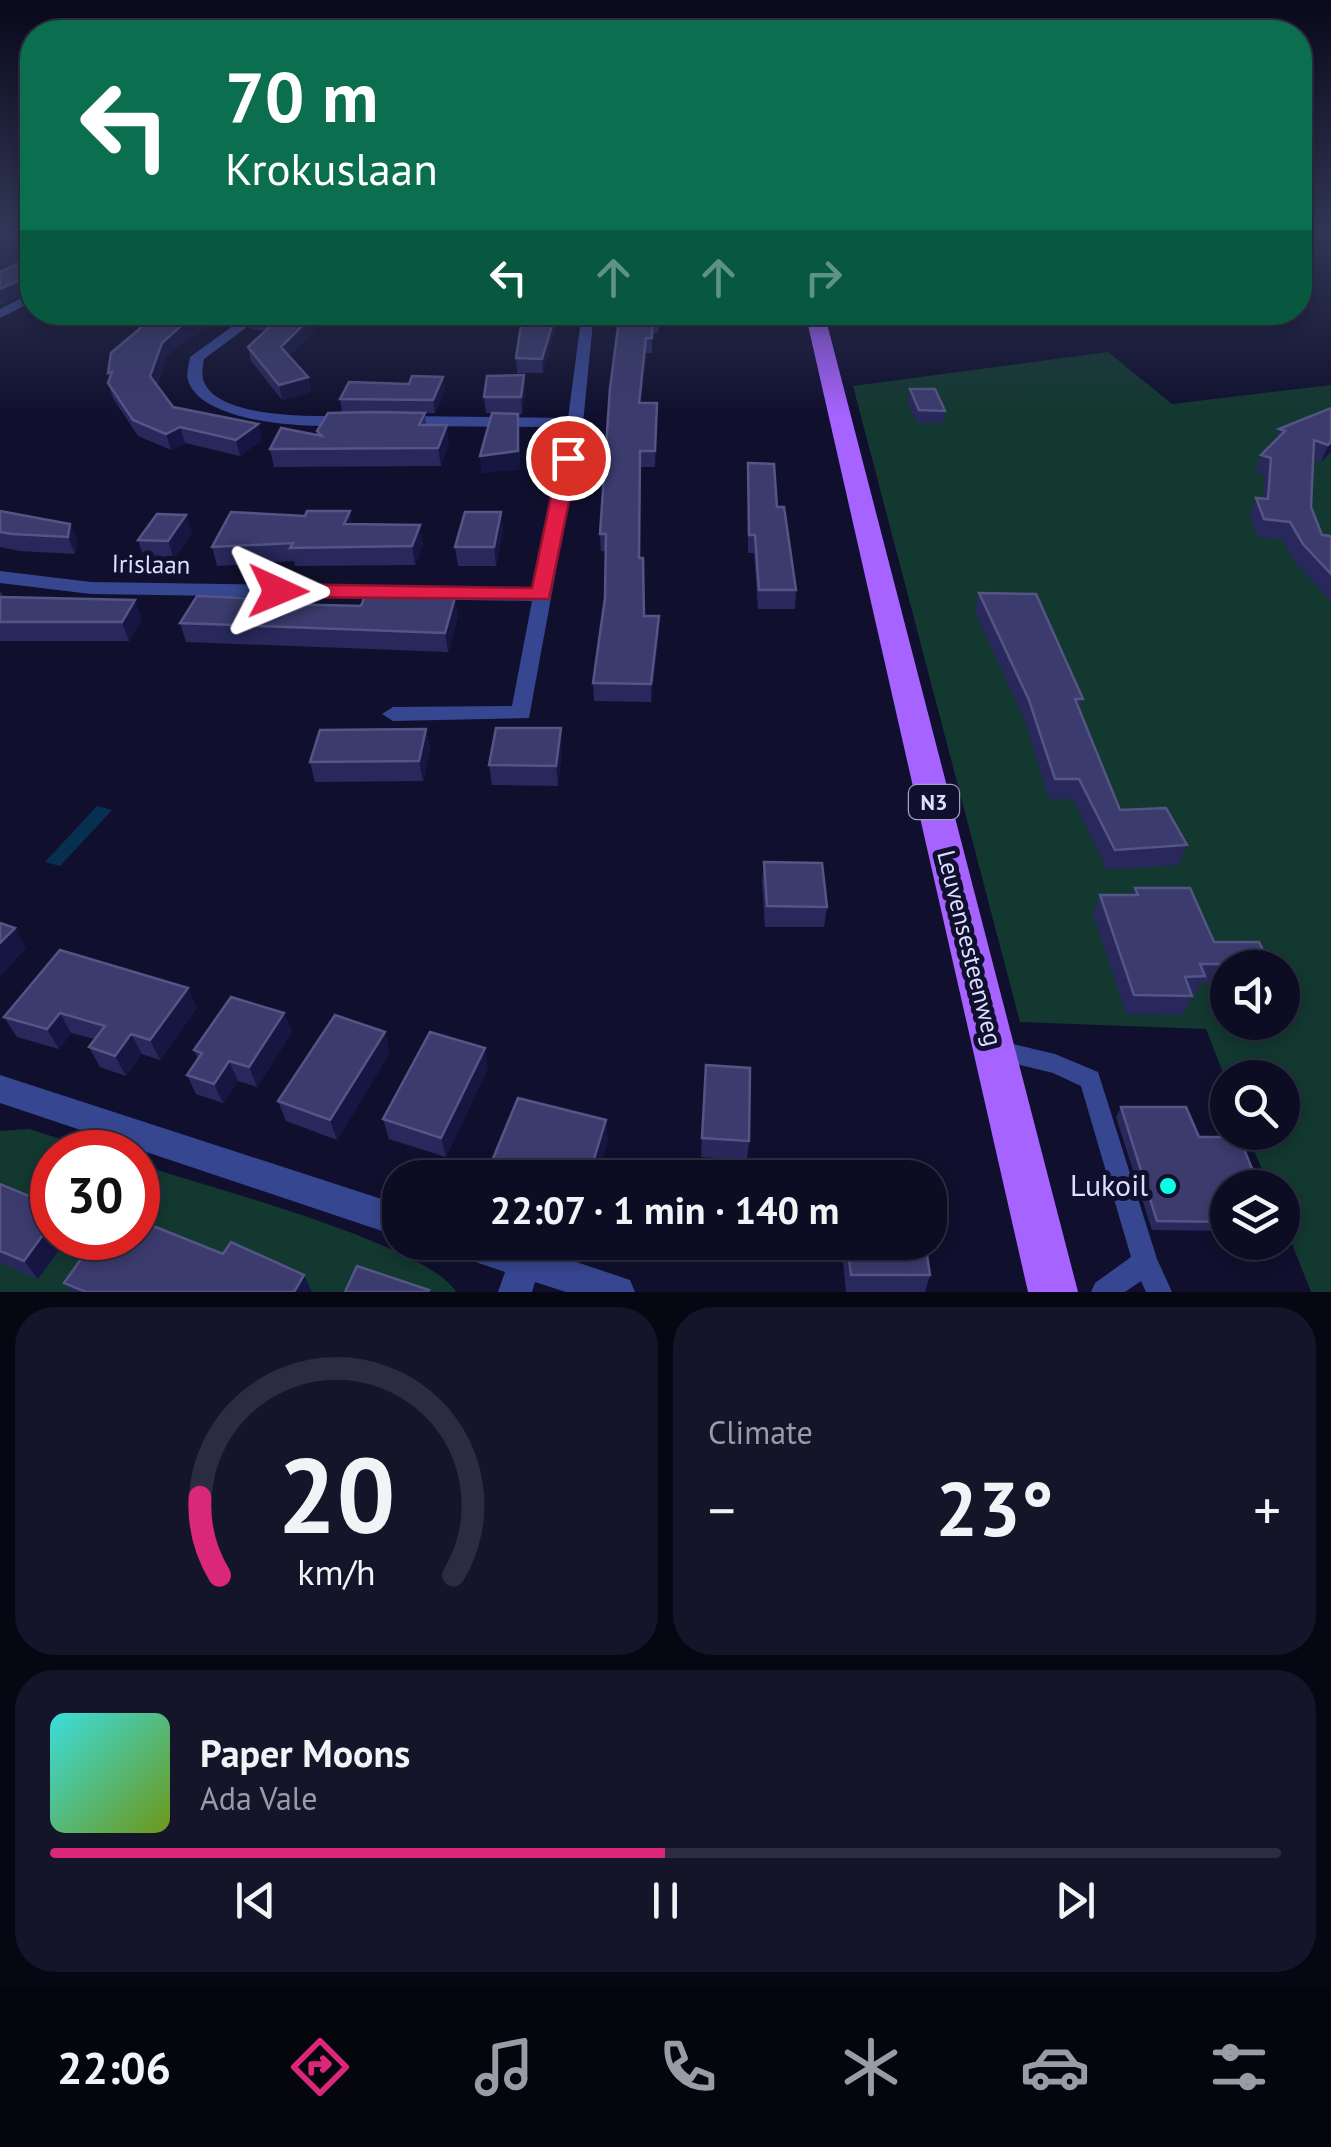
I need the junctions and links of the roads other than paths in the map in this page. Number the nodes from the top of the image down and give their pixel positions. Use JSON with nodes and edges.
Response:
{"nodes":[{"id":1,"x":243,"y":325,"type":"edge"},
{"id":2,"x":586,"y":325,"type":"edge"},
{"id":3,"x":817,"y":325,"type":"edge"},
{"id":4,"x":360,"y":421,"type":"edge"},
{"id":5,"x":379,"y":421,"type":"edge"},
{"id":6,"x":575,"y":423,"type":"junction"},
{"id":7,"x":0,"y":577,"type":"edge"},
{"id":8,"x":542,"y":594,"type":"junction"},
{"id":9,"x":393,"y":714,"type":"dead end"},
{"id":10,"x":995,"y":1050,"type":"junction"},
{"id":11,"x":0,"y":1089,"type":"edge"},
{"id":12,"x":382,"y":1216,"type":"edge"},
{"id":13,"x":493,"y":1260,"type":"edge"},
{"id":14,"x":1145,"y":1262,"type":"junction"},
{"id":15,"x":520,"y":1277,"type":"edge"},
{"id":16,"x":618,"y":1292,"type":"edge"},
{"id":17,"x":1053,"y":1292,"type":"edge"},
{"id":18,"x":1104,"y":1292,"type":"edge"},
{"id":19,"x":1159,"y":1292,"type":"edge"}],
"edges":[{"from":1,"to":4,"type":"street"},
{"from":2,"to":6,"type":"street"},
{"from":3,"to":10,"type":"main road","name":"Leuvensesteenweg","number":"N3"},
{"from":5,"to":6,"type":"street"},
{"from":6,"to":8,"type":"street"},
{"from":7,"to":8,"type":"street","name":"Irislaan"},
{"from":8,"to":9,"type":"street"},
{"from":10,"to":14,"type":"lane"},
{"from":10,"to":17,"type":"main road","name":"Leuvensesteenweg","number":"N3"},
{"from":11,"to":12,"type":"street"},
{"from":13,"to":15,"type":"street"},
{"from":14,"to":18,"type":"lane"},
{"from":14,"to":19,"type":"lane"},
{"from":15,"to":16,"type":"street"}]}
